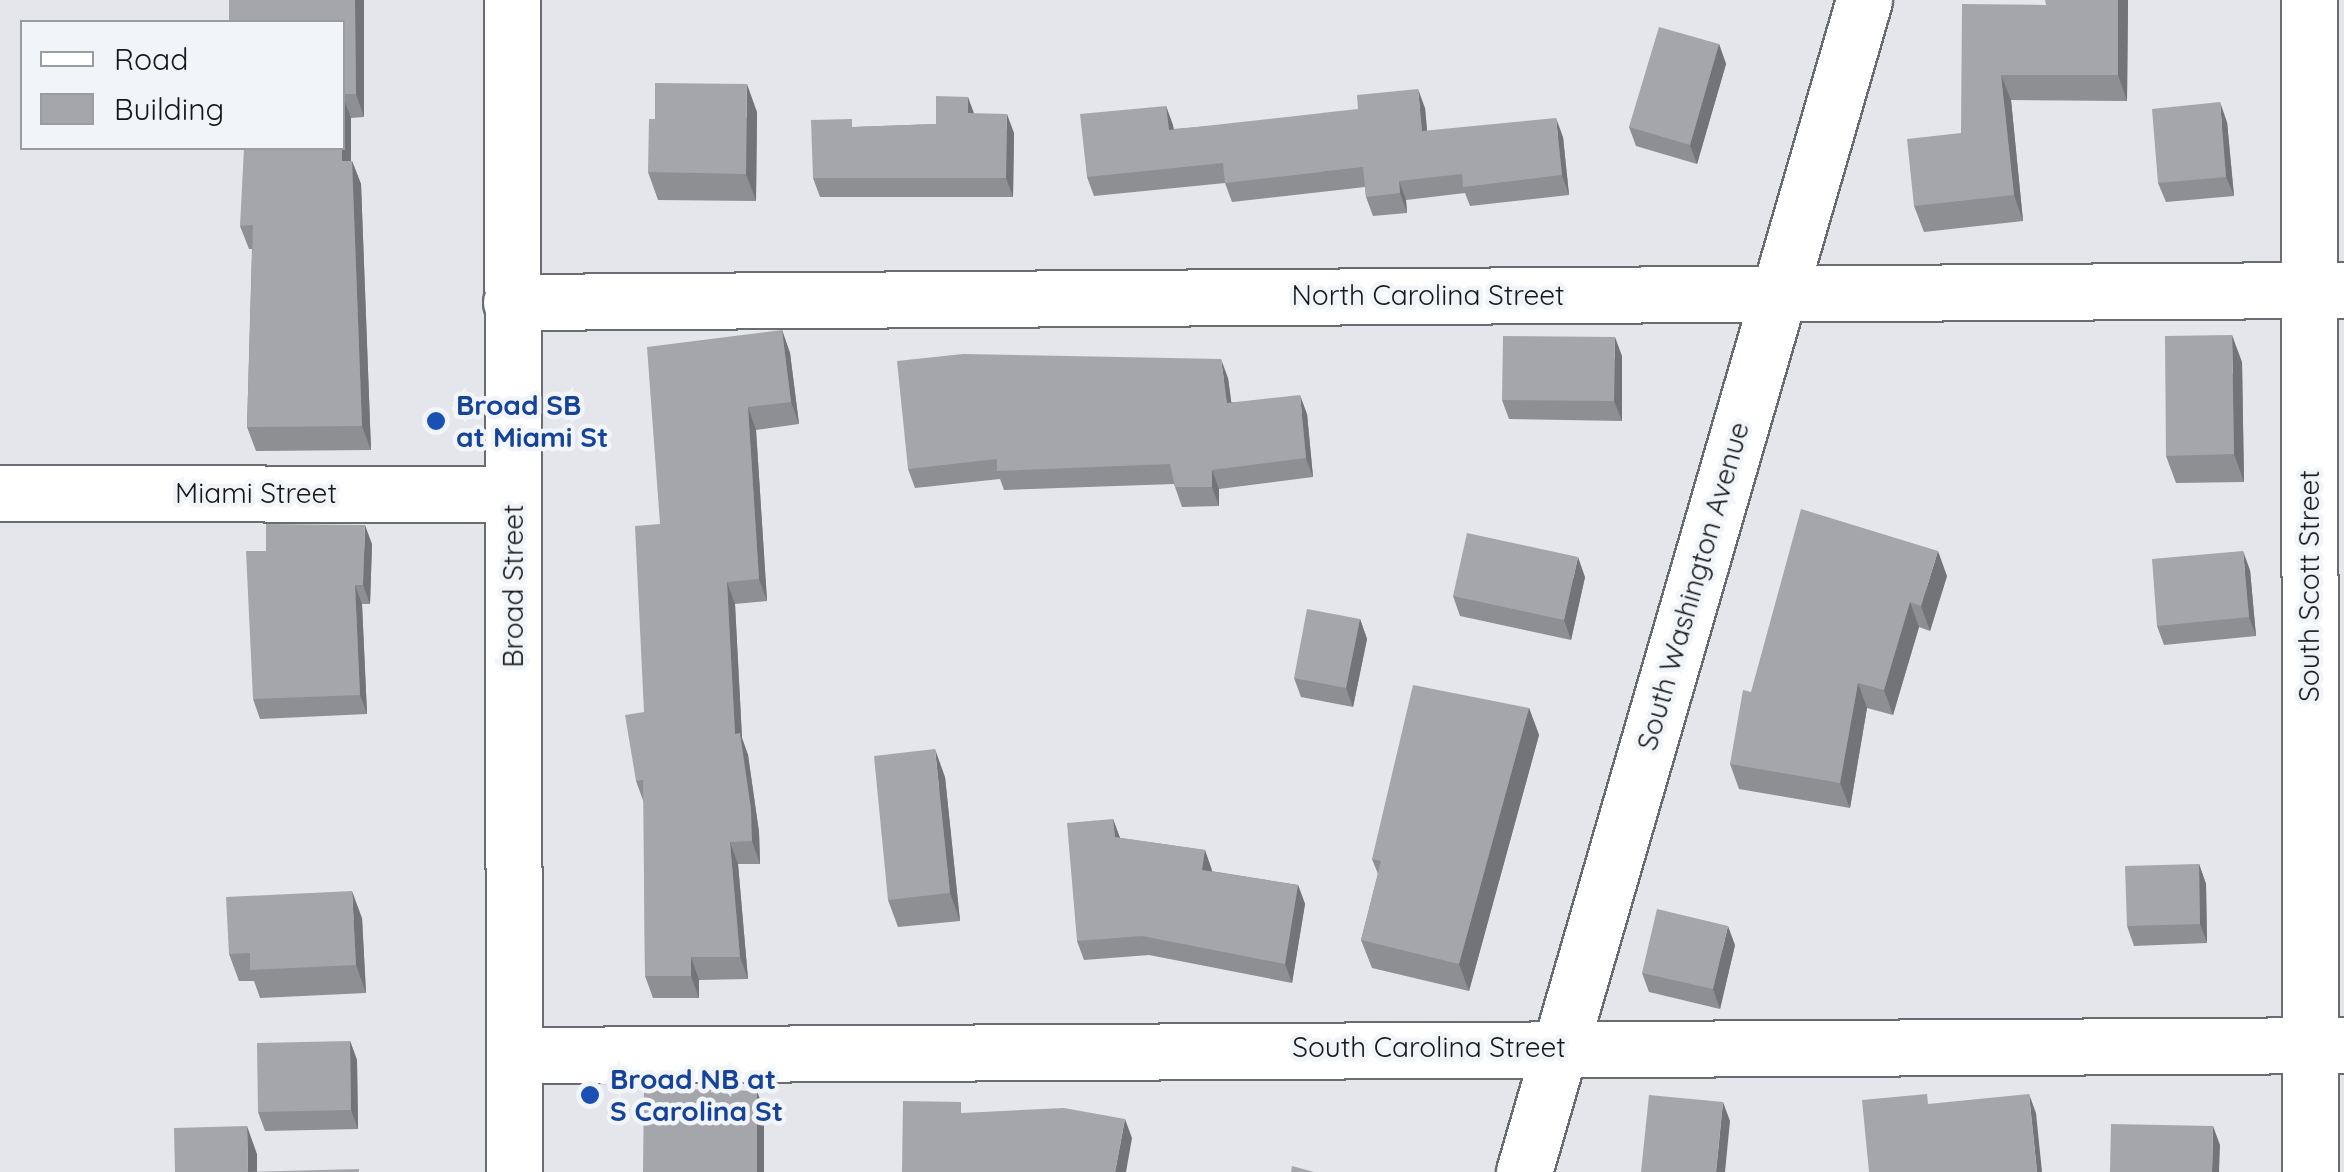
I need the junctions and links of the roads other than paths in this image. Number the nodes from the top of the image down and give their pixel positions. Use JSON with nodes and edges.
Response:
{"nodes":[{"id":1,"x":512,"y":0,"type":"edge"},
{"id":2,"x":1864,"y":0,"type":"edge"},
{"id":3,"x":2309,"y":0,"type":"edge"},
{"id":4,"x":2326,"y":290,"type":"edge"},
{"id":5,"x":1779,"y":291,"type":"junction"},
{"id":6,"x":511,"y":302,"type":"junction"},
{"id":7,"x":0,"y":493,"type":"edge"},
{"id":8,"x":513,"y":494,"type":"junction"},
{"id":9,"x":2327,"y":1045,"type":"edge"},
{"id":10,"x":1560,"y":1046,"type":"junction"},
{"id":11,"x":514,"y":1055,"type":"junction"},
{"id":12,"x":514,"y":1172,"type":"edge"},
{"id":13,"x":1524,"y":1172,"type":"edge"},
{"id":14,"x":2310,"y":1172,"type":"edge"}],
"edges":[{"from":1,"to":6,"type":"street","name":"Broad Street"},
{"from":2,"to":5,"type":"street","name":"South Washington Avenue"},
{"from":3,"to":4,"type":"street","name":"South Scott Street"},
{"from":4,"to":5,"type":"street","name":"North Carolina Street"},
{"from":4,"to":9,"type":"street","name":"South Scott Street"},
{"from":5,"to":6,"type":"street","name":"North Carolina Street"},
{"from":5,"to":10,"type":"street","name":"South Washington Avenue"},
{"from":6,"to":8,"type":"street","name":"Broad Street"},
{"from":7,"to":8,"type":"street","name":"Miami Street"},
{"from":8,"to":11,"type":"street","name":"Broad Street"},
{"from":9,"to":10,"type":"street","name":"South Carolina Street"},
{"from":9,"to":14,"type":"street","name":"South Scott Street"},
{"from":10,"to":11,"type":"street","name":"South Carolina Street"},
{"from":10,"to":13,"type":"street","name":"South Washington Avenue"},
{"from":11,"to":12,"type":"street","name":"Broad Street"}]}
